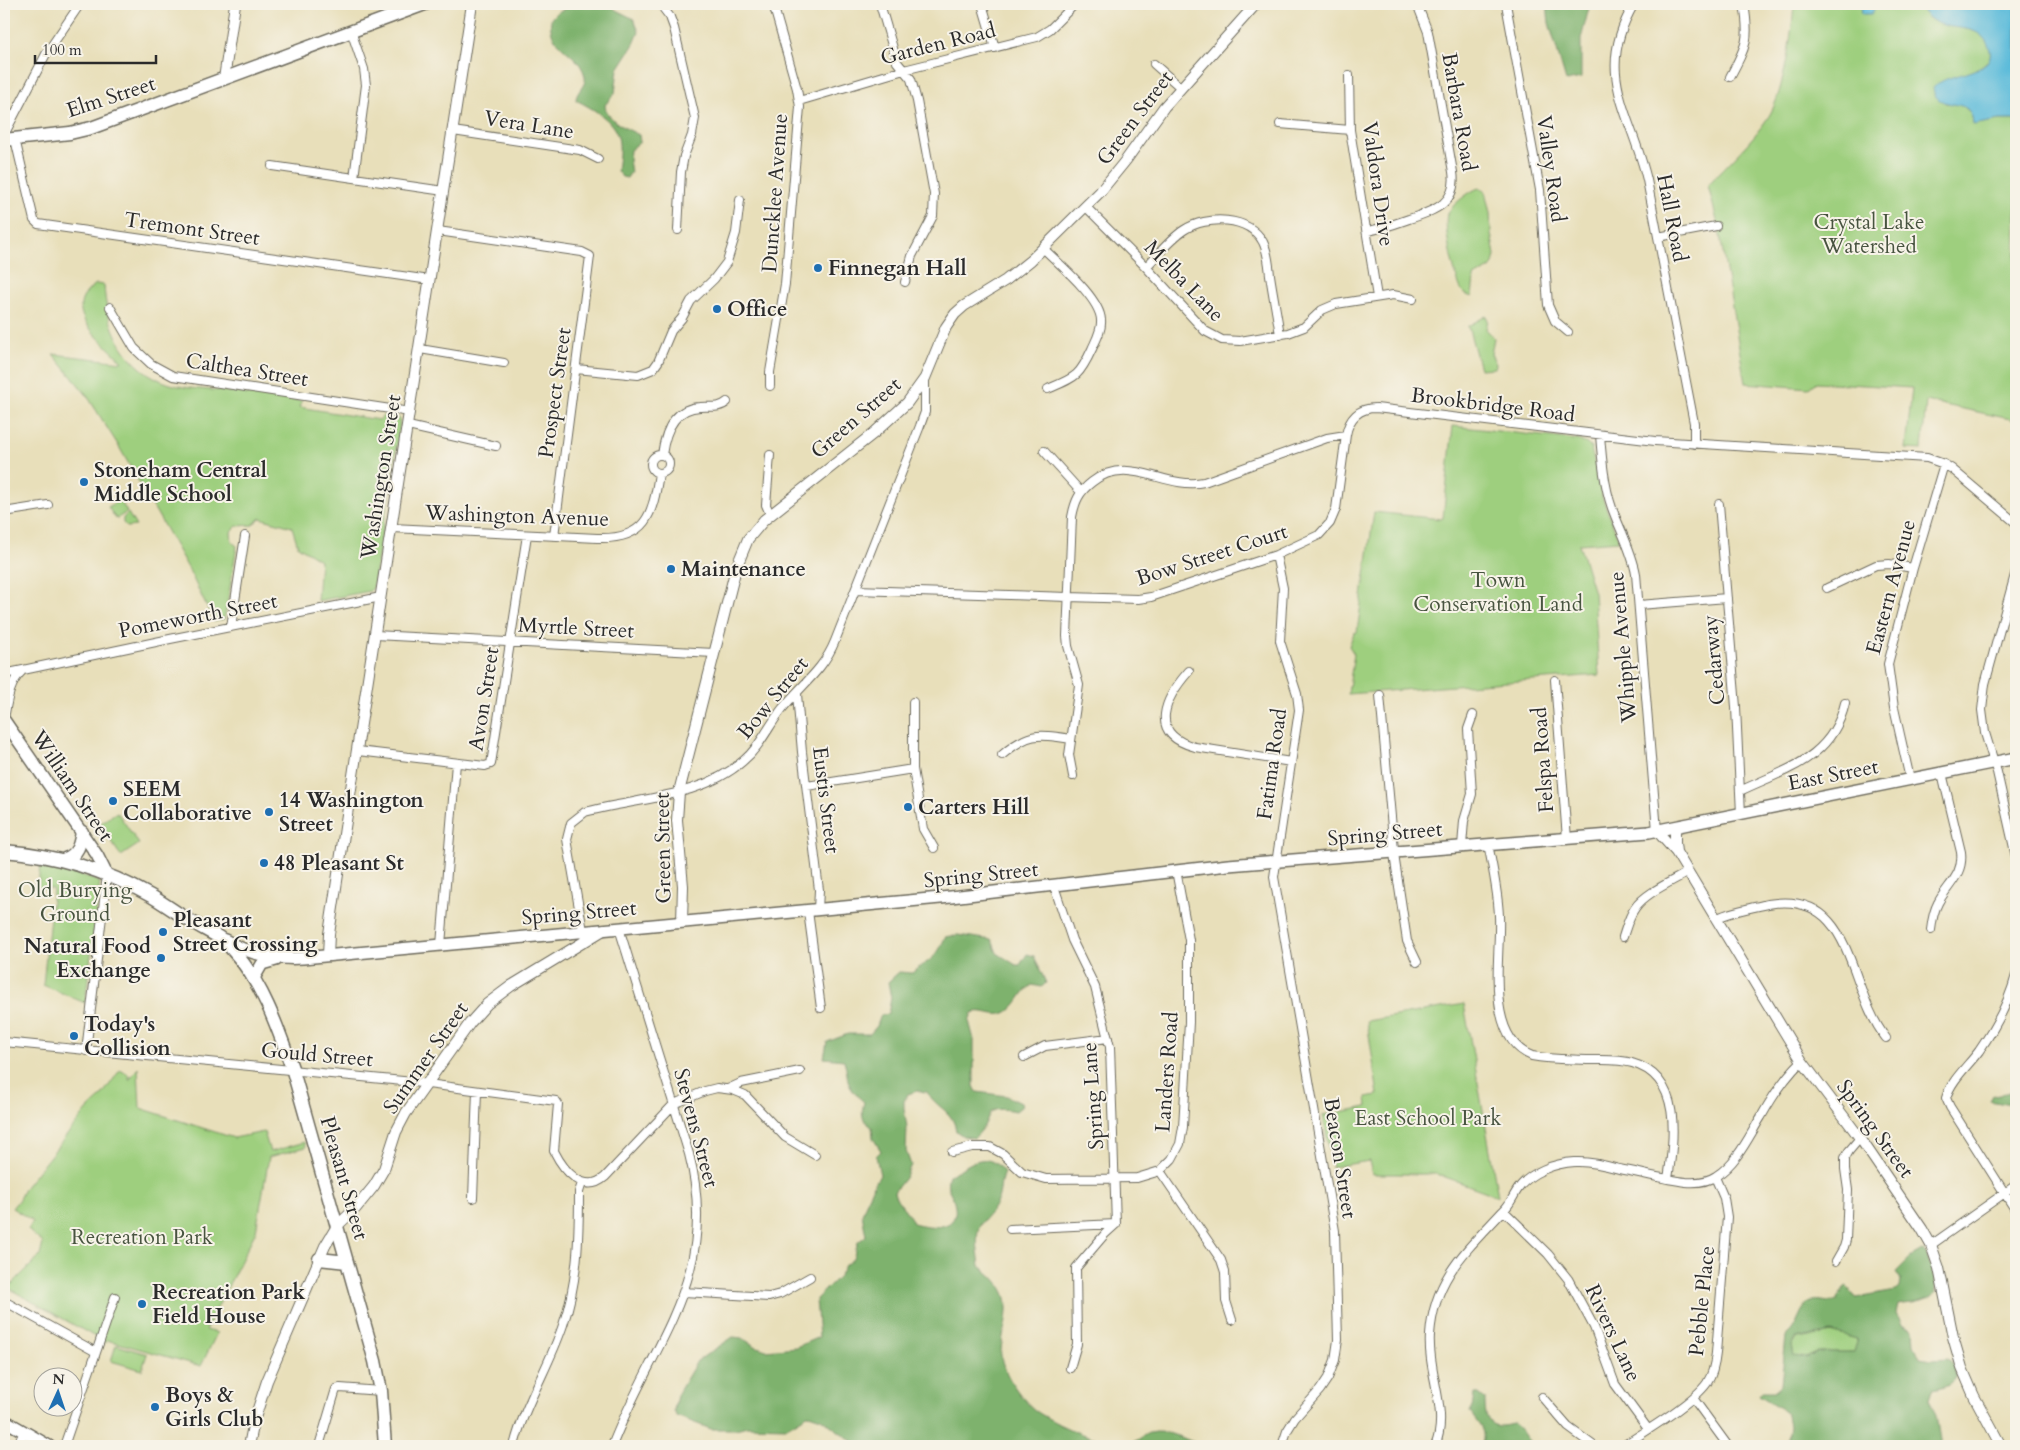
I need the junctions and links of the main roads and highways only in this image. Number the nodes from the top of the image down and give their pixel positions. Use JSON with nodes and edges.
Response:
{"nodes":[{"id":1,"x":425,"y":4,"type":"edge"},
{"id":2,"x":7,"y":138,"type":"edge"},
{"id":3,"x":4,"y":720,"type":"edge"},
{"id":4,"x":2016,"y":758,"type":"edge"},
{"id":5,"x":1656,"y":831,"type":"joint"},
{"id":6,"x":82,"y":832,"type":"junction"},
{"id":7,"x":4,"y":851,"type":"edge"},
{"id":8,"x":65,"y":859,"type":"junction"},
{"id":9,"x":107,"y":875,"type":"junction"},
{"id":10,"x":220,"y":937,"type":"junction"},
{"id":11,"x":254,"y":953,"type":"joint"},
{"id":12,"x":281,"y":959,"type":"junction"},
{"id":13,"x":254,"y":978,"type":"junction"},
{"id":14,"x":319,"y":1258,"type":"road end"},
{"id":15,"x":347,"y":1262,"type":"junction"},
{"id":16,"x":4,"y":1420,"type":"edge"},
{"id":17,"x":49,"y":1446,"type":"edge"},
{"id":18,"x":386,"y":1446,"type":"edge"}],
"edges":[{"from":1,"to":2,"type":"main road","name":"Elm Street"},
{"from":3,"to":6,"type":"main road","name":"William Street"},
{"from":4,"to":5,"type":"main road","name":"East Street"},
{"from":5,"to":12,"type":"main road","name":"Spring Street"},
{"from":6,"to":8,"type":"main road"},
{"from":6,"to":9,"type":"main road","name":"William Street"},
{"from":7,"to":8,"type":"main road","name":"Pleasant Street"},
{"from":8,"to":9,"type":"main road","name":"Pleasant Street"},
{"from":9,"to":10,"type":"main road","name":"Pleasant Street"},
{"from":10,"to":11,"type":"main road","name":"Pleasant Street"},
{"from":10,"to":13,"type":"main road","name":"Pleasant Street"},
{"from":11,"to":12,"type":"main road","name":"Spring Street"},
{"from":12,"to":13,"type":"main road","name":"Spring Street"},
{"from":13,"to":15,"type":"main road","name":"Pleasant Street"},
{"from":14,"to":15,"type":"main road"},
{"from":15,"to":18,"type":"main road","name":"Pleasant Street"},
{"from":16,"to":17,"type":"main road"}]}
